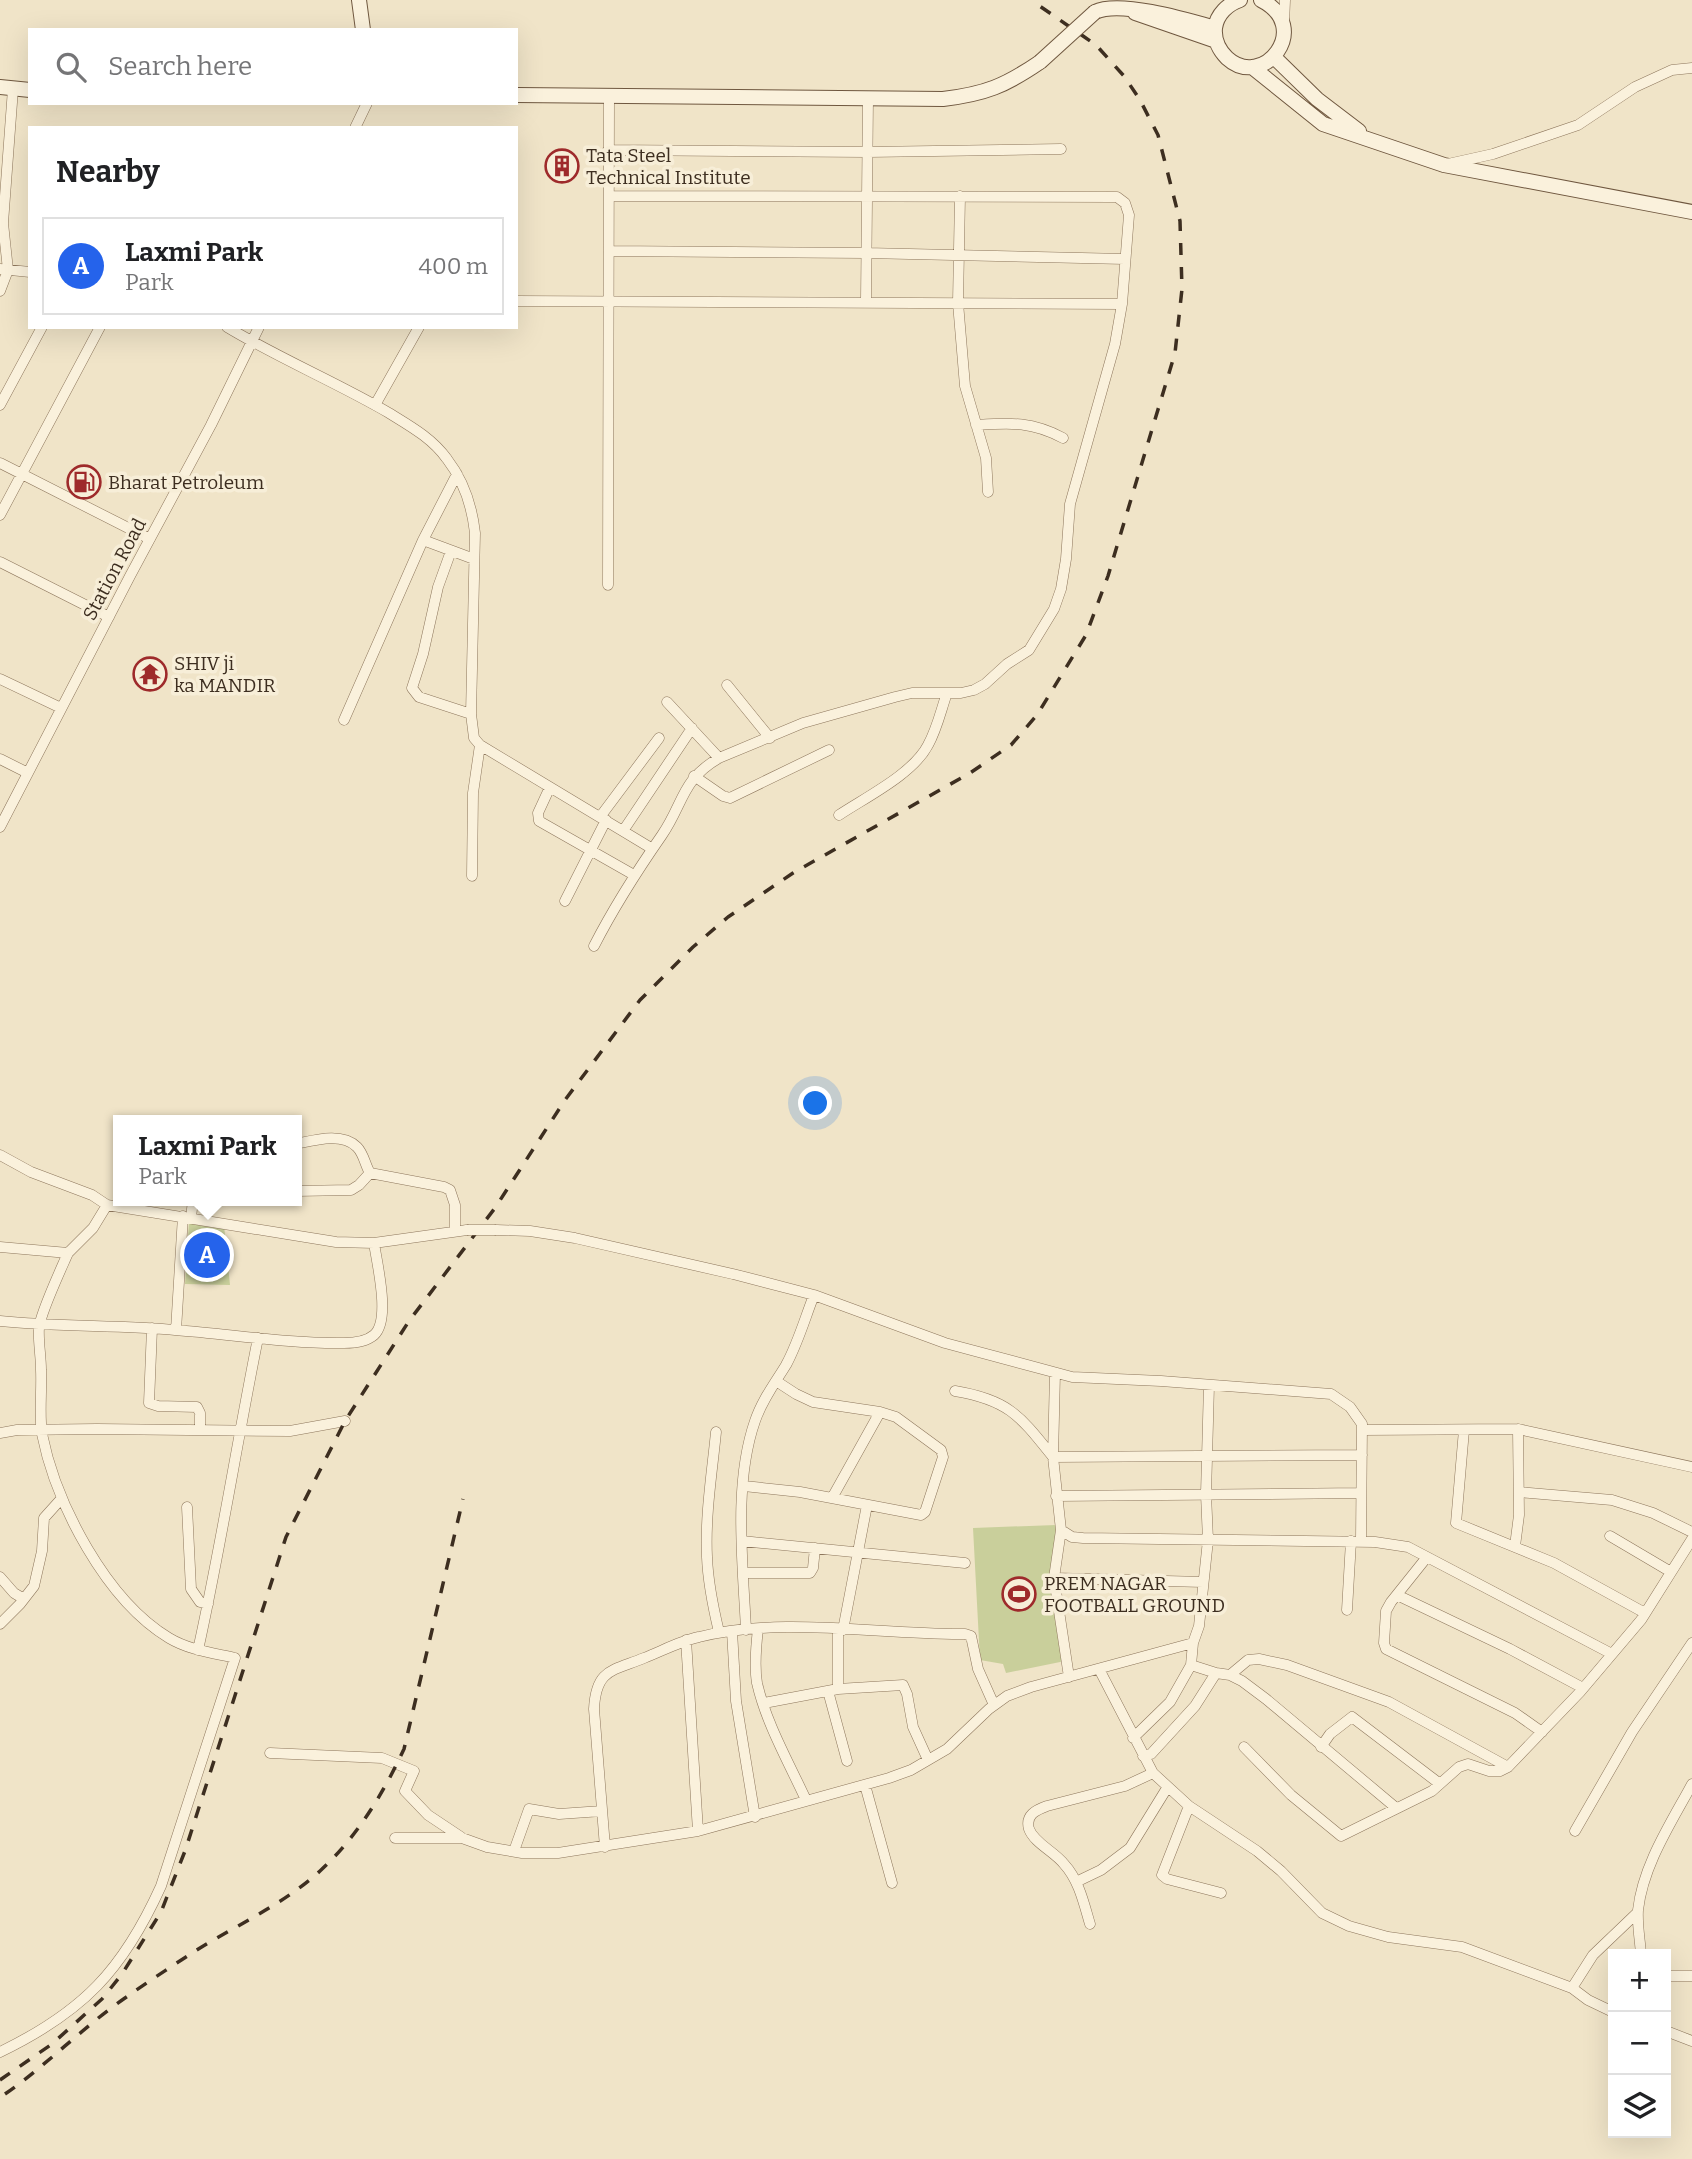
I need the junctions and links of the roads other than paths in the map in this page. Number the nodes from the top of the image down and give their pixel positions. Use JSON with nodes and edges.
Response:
{"nodes":[{"id":1,"x":359,"y":0,"type":"edge"},
{"id":2,"x":1240,"y":0,"type":"edge"},
{"id":3,"x":1272,"y":1,"type":"edge"},
{"id":4,"x":363,"y":28,"type":"edge"},
{"id":5,"x":1216,"y":34,"type":"junction"},
{"id":6,"x":1274,"y":57,"type":"junction"},
{"id":7,"x":1252,"y":67,"type":"junction"},
{"id":8,"x":1692,"y":68,"type":"edge"},
{"id":9,"x":6,"y":88,"type":"edge"},
{"id":10,"x":28,"y":90,"type":"edge"},
{"id":11,"x":518,"y":95,"type":"edge"},
{"id":12,"x":609,"y":95,"type":"junction"},
{"id":13,"x":868,"y":98,"type":"junction"},
{"id":14,"x":366,"y":105,"type":"edge"},
{"id":15,"x":356,"y":126,"type":"edge"},
{"id":16,"x":1368,"y":138,"type":"junction"},
{"id":17,"x":1061,"y":149,"type":"dead end"},
{"id":18,"x":608,"y":150,"type":"junction"},
{"id":19,"x":868,"y":152,"type":"junction"},
{"id":20,"x":1444,"y":165,"type":"junction"},
{"id":21,"x":867,"y":195,"type":"junction"},
{"id":22,"x":609,"y":196,"type":"junction"},
{"id":23,"x":960,"y":196,"type":"junction"},
{"id":24,"x":1692,"y":212,"type":"edge"},
{"id":25,"x":2,"y":223,"type":"edge"},
{"id":26,"x":609,"y":251,"type":"junction"},
{"id":27,"x":866,"y":253,"type":"junction"},
{"id":28,"x":958,"y":256,"type":"junction"},
{"id":29,"x":1125,"y":259,"type":"junction"},
{"id":30,"x":4,"y":269,"type":"edge"},
{"id":31,"x":28,"y":272,"type":"edge"},
{"id":32,"x":0,"y":292,"type":"edge"},
{"id":33,"x":609,"y":300,"type":"junction"},
{"id":34,"x":518,"y":301,"type":"edge"},
{"id":35,"x":866,"y":301,"type":"junction"},
{"id":36,"x":958,"y":303,"type":"junction"},
{"id":37,"x":1122,"y":304,"type":"junction"},
{"id":38,"x":41,"y":329,"type":"edge"},
{"id":39,"x":99,"y":329,"type":"edge"},
{"id":40,"x":231,"y":329,"type":"edge"},
{"id":41,"x":258,"y":329,"type":"edge"},
{"id":42,"x":418,"y":329,"type":"edge"},
{"id":43,"x":252,"y":342,"type":"junction"},
{"id":44,"x":0,"y":405,"type":"edge"},
{"id":45,"x":375,"y":405,"type":"junction"},
{"id":46,"x":976,"y":425,"type":"junction"},
{"id":47,"x":1063,"y":438,"type":"dead end"},
{"id":48,"x":0,"y":463,"type":"edge"},
{"id":49,"x":22,"y":474,"type":"junction"},
{"id":50,"x":457,"y":474,"type":"junction"},
{"id":51,"x":988,"y":492,"type":"dead end"},
{"id":52,"x":0,"y":514,"type":"edge"},
{"id":53,"x":150,"y":539,"type":"junction"},
{"id":54,"x":423,"y":540,"type":"junction"},
{"id":55,"x":451,"y":551,"type":"junction"},
{"id":56,"x":474,"y":559,"type":"junction"},
{"id":57,"x":0,"y":562,"type":"edge"},
{"id":58,"x":608,"y":585,"type":"dead end"},
{"id":59,"x":109,"y":617,"type":"junction"},
{"id":60,"x":0,"y":679,"type":"edge"},
{"id":61,"x":727,"y":685,"type":"dead end"},
{"id":62,"x":947,"y":693,"type":"junction"},
{"id":63,"x":667,"y":702,"type":"dead end"},
{"id":64,"x":61,"y":708,"type":"junction"},
{"id":65,"x":471,"y":714,"type":"junction"},
{"id":66,"x":344,"y":720,"type":"dead end"},
{"id":67,"x":692,"y":728,"type":"junction"},
{"id":68,"x":659,"y":738,"type":"dead end"},
{"id":69,"x":770,"y":738,"type":"junction"},
{"id":70,"x":480,"y":746,"type":"junction"},
{"id":71,"x":829,"y":750,"type":"dead end"},
{"id":72,"x":719,"y":758,"type":"junction"},
{"id":73,"x":0,"y":760,"type":"edge"},
{"id":74,"x":28,"y":773,"type":"junction"},
{"id":75,"x":694,"y":776,"type":"junction"},
{"id":76,"x":550,"y":787,"type":"junction"},
{"id":77,"x":839,"y":815,"type":"dead end"},
{"id":78,"x":603,"y":819,"type":"junction"},
{"id":79,"x":0,"y":827,"type":"edge"},
{"id":80,"x":623,"y":831,"type":"junction"},
{"id":81,"x":652,"y":848,"type":"junction"},
{"id":82,"x":591,"y":851,"type":"junction"},
{"id":83,"x":634,"y":875,"type":"junction"},
{"id":84,"x":472,"y":876,"type":"dead end"},
{"id":85,"x":565,"y":901,"type":"dead end"},
{"id":86,"x":594,"y":946,"type":"dead end"},
{"id":87,"x":302,"y":1143,"type":"edge"},
{"id":88,"x":0,"y":1155,"type":"edge"},
{"id":89,"x":370,"y":1173,"type":"junction"},
{"id":90,"x":302,"y":1191,"type":"edge"},
{"id":91,"x":107,"y":1205,"type":"junction"},
{"id":92,"x":113,"y":1206,"type":"edge"},
{"id":93,"x":114,"y":1206,"type":"edge"},
{"id":94,"x":191,"y":1206,"type":"edge"},
{"id":95,"x":187,"y":1216,"type":"junction"},
{"id":96,"x":455,"y":1230,"type":"junction"},
{"id":97,"x":374,"y":1243,"type":"junction"},
{"id":98,"x":0,"y":1247,"type":"edge"},
{"id":99,"x":68,"y":1253,"type":"junction"},
{"id":100,"x":814,"y":1295,"type":"junction"},
{"id":101,"x":0,"y":1321,"type":"edge"},
{"id":102,"x":38,"y":1325,"type":"junction"},
{"id":103,"x":152,"y":1328,"type":"junction"},
{"id":104,"x":176,"y":1330,"type":"junction"},
{"id":105,"x":258,"y":1338,"type":"junction"},
{"id":106,"x":1055,"y":1373,"type":"junction"},
{"id":107,"x":776,"y":1381,"type":"junction"},
{"id":108,"x":1209,"y":1385,"type":"junction"},
{"id":109,"x":955,"y":1391,"type":"dead end"},
{"id":110,"x":880,"y":1412,"type":"junction"},
{"id":111,"x":345,"y":1421,"type":"dead end"},
{"id":112,"x":1518,"y":1429,"type":"junction"},
{"id":113,"x":42,"y":1430,"type":"junction"},
{"id":114,"x":200,"y":1430,"type":"junction"},
{"id":115,"x":239,"y":1430,"type":"junction"},
{"id":116,"x":1362,"y":1430,"type":"junction"},
{"id":117,"x":1464,"y":1430,"type":"junction"},
{"id":118,"x":716,"y":1432,"type":"dead end"},
{"id":119,"x":0,"y":1433,"type":"edge"},
{"id":120,"x":1362,"y":1455,"type":"junction"},
{"id":121,"x":1209,"y":1456,"type":"junction"},
{"id":122,"x":1053,"y":1457,"type":"junction"},
{"id":123,"x":1692,"y":1467,"type":"edge"},
{"id":124,"x":744,"y":1486,"type":"junction"},
{"id":125,"x":1519,"y":1492,"type":"junction"},
{"id":126,"x":1362,"y":1493,"type":"junction"},
{"id":127,"x":1206,"y":1494,"type":"junction"},
{"id":128,"x":1056,"y":1496,"type":"junction"},
{"id":129,"x":62,"y":1498,"type":"junction"},
{"id":130,"x":832,"y":1498,"type":"junction"},
{"id":131,"x":867,"y":1505,"type":"junction"},
{"id":132,"x":187,"y":1507,"type":"dead end"},
{"id":133,"x":1061,"y":1530,"type":"junction"},
{"id":134,"x":1692,"y":1532,"type":"edge"},
{"id":135,"x":1610,"y":1536,"type":"dead end"},
{"id":136,"x":1692,"y":1539,"type":"edge"},
{"id":137,"x":742,"y":1541,"type":"junction"},
{"id":138,"x":1208,"y":1541,"type":"junction"},
{"id":139,"x":1356,"y":1541,"type":"junction"},
{"id":140,"x":1515,"y":1546,"type":"junction"},
{"id":141,"x":814,"y":1548,"type":"junction"},
{"id":142,"x":857,"y":1552,"type":"junction"},
{"id":143,"x":1427,"y":1558,"type":"junction"},
{"id":144,"x":965,"y":1563,"type":"dead end"},
{"id":145,"x":1671,"y":1572,"type":"junction"},
{"id":146,"x":743,"y":1573,"type":"junction"},
{"id":147,"x":0,"y":1577,"type":"edge"},
{"id":148,"x":1054,"y":1578,"type":"junction"},
{"id":149,"x":1203,"y":1582,"type":"junction"},
{"id":150,"x":1397,"y":1595,"type":"junction"},
{"id":151,"x":24,"y":1599,"type":"junction"},
{"id":152,"x":208,"y":1604,"type":"junction"},
{"id":153,"x":1347,"y":1610,"type":"dead end"},
{"id":154,"x":1645,"y":1613,"type":"junction"},
{"id":155,"x":0,"y":1623,"type":"edge"},
{"id":156,"x":758,"y":1629,"type":"junction"},
{"id":157,"x":746,"y":1630,"type":"junction"},
{"id":158,"x":841,"y":1630,"type":"junction"},
{"id":159,"x":732,"y":1631,"type":"junction"},
{"id":160,"x":719,"y":1632,"type":"junction"},
{"id":161,"x":687,"y":1640,"type":"junction"},
{"id":162,"x":1194,"y":1643,"type":"junction"},
{"id":163,"x":1692,"y":1643,"type":"edge"},
{"id":164,"x":198,"y":1650,"type":"junction"},
{"id":165,"x":1612,"y":1654,"type":"junction"},
{"id":166,"x":1191,"y":1665,"type":"junction"},
{"id":167,"x":1099,"y":1669,"type":"junction"},
{"id":168,"x":1216,"y":1673,"type":"junction"},
{"id":169,"x":1230,"y":1675,"type":"junction"},
{"id":170,"x":1069,"y":1677,"type":"junction"},
{"id":171,"x":1583,"y":1688,"type":"junction"},
{"id":172,"x":833,"y":1690,"type":"junction"},
{"id":173,"x":764,"y":1703,"type":"junction"},
{"id":174,"x":994,"y":1705,"type":"junction"},
{"id":175,"x":1542,"y":1732,"type":"junction"},
{"id":176,"x":1133,"y":1738,"type":"junction"},
{"id":177,"x":1244,"y":1747,"type":"dead end"},
{"id":178,"x":1321,"y":1747,"type":"junction"},
{"id":179,"x":270,"y":1753,"type":"dead end"},
{"id":180,"x":1143,"y":1756,"type":"junction"},
{"id":181,"x":928,"y":1760,"type":"junction"},
{"id":182,"x":848,"y":1761,"type":"dead end"},
{"id":183,"x":1508,"y":1767,"type":"junction"},
{"id":184,"x":1153,"y":1773,"type":"junction"},
{"id":185,"x":1440,"y":1784,"type":"junction"},
{"id":186,"x":1692,"y":1784,"type":"edge"},
{"id":187,"x":865,"y":1785,"type":"junction"},
{"id":188,"x":1167,"y":1788,"type":"junction"},
{"id":189,"x":806,"y":1800,"type":"junction"},
{"id":190,"x":1189,"y":1806,"type":"junction"},
{"id":191,"x":1395,"y":1807,"type":"junction"},
{"id":192,"x":602,"y":1811,"type":"junction"},
{"id":193,"x":755,"y":1817,"type":"junction"},
{"id":194,"x":698,"y":1831,"type":"junction"},
{"id":195,"x":1576,"y":1831,"type":"dead end"},
{"id":196,"x":395,"y":1838,"type":"dead end"},
{"id":197,"x":462,"y":1838,"type":"junction"},
{"id":198,"x":604,"y":1847,"type":"junction"},
{"id":199,"x":514,"y":1851,"type":"junction"},
{"id":200,"x":1076,"y":1882,"type":"junction"},
{"id":201,"x":892,"y":1884,"type":"dead end"},
{"id":202,"x":1221,"y":1893,"type":"dead end"},
{"id":203,"x":1638,"y":1912,"type":"junction"},
{"id":204,"x":1090,"y":1924,"type":"dead end"},
{"id":205,"x":1641,"y":1949,"type":"edge"},
{"id":206,"x":1671,"y":1976,"type":"edge"},
{"id":207,"x":1692,"y":1976,"type":"edge"},
{"id":208,"x":1572,"y":1988,"type":"junction"},
{"id":209,"x":1608,"y":2010,"type":"edge"},
{"id":210,"x":1671,"y":2033,"type":"edge"},
{"id":211,"x":1692,"y":2041,"type":"edge"},
{"id":212,"x":0,"y":2052,"type":"edge"}],
"edges":[{"from":1,"to":4,"type":"street"},
{"from":2,"to":5,"type":"street"},
{"from":3,"to":6,"type":"street"},
{"from":5,"to":7,"type":"street"},
{"from":5,"to":13,"type":"street","bridge":true},
{"from":6,"to":7,"type":"street"},
{"from":6,"to":16,"type":"street"},
{"from":7,"to":16,"type":"street"},
{"from":8,"to":20,"type":"street"},
{"from":9,"to":10,"type":"street"},
{"from":9,"to":25,"type":"street"},
{"from":11,"to":12,"type":"street"},
{"from":12,"to":13,"type":"street"},
{"from":12,"to":18,"type":"street"},
{"from":13,"to":19,"type":"street"},
{"from":14,"to":15,"type":"street"},
{"from":16,"to":20,"type":"street"},
{"from":17,"to":19,"type":"street"},
{"from":18,"to":19,"type":"street"},
{"from":18,"to":22,"type":"street"},
{"from":19,"to":21,"type":"street"},
{"from":20,"to":24,"type":"street"},
{"from":21,"to":22,"type":"street"},
{"from":21,"to":23,"type":"street"},
{"from":21,"to":27,"type":"street"},
{"from":22,"to":26,"type":"street"},
{"from":23,"to":28,"type":"street"},
{"from":23,"to":29,"type":"street"},
{"from":25,"to":30,"type":"street"},
{"from":26,"to":27,"type":"street"},
{"from":26,"to":33,"type":"street"},
{"from":27,"to":28,"type":"street"},
{"from":27,"to":35,"type":"street"},
{"from":28,"to":29,"type":"street"},
{"from":28,"to":36,"type":"street"},
{"from":29,"to":37,"type":"street"},
{"from":30,"to":31,"type":"street"},
{"from":30,"to":32,"type":"street"},
{"from":33,"to":34,"type":"street"},
{"from":33,"to":35,"type":"street"},
{"from":33,"to":58,"type":"street"},
{"from":35,"to":36,"type":"street"},
{"from":36,"to":37,"type":"street"},
{"from":36,"to":46,"type":"street"},
{"from":37,"to":62,"type":"street"},
{"from":38,"to":44,"type":"street"},
{"from":39,"to":49,"type":"street"},
{"from":40,"to":43,"type":"street"},
{"from":41,"to":43,"type":"street","name":"Station Road"},
{"from":42,"to":45,"type":"street"},
{"from":43,"to":45,"type":"street"},
{"from":43,"to":53,"type":"street","name":"Station Road"},
{"from":45,"to":50,"type":"street"},
{"from":46,"to":47,"type":"street"},
{"from":46,"to":51,"type":"street"},
{"from":48,"to":49,"type":"street"},
{"from":49,"to":52,"type":"street"},
{"from":49,"to":53,"type":"street"},
{"from":50,"to":54,"type":"street"},
{"from":50,"to":56,"type":"street"},
{"from":53,"to":59,"type":"street","name":"Station Road"},
{"from":54,"to":55,"type":"street"},
{"from":54,"to":66,"type":"street"},
{"from":55,"to":56,"type":"street"},
{"from":55,"to":65,"type":"street"},
{"from":56,"to":65,"type":"street"},
{"from":57,"to":59,"type":"street"},
{"from":59,"to":64,"type":"street","name":"Station Road"},
{"from":60,"to":64,"type":"street"},
{"from":61,"to":69,"type":"street"},
{"from":62,"to":69,"type":"street"},
{"from":62,"to":77,"type":"street"},
{"from":63,"to":67,"type":"street"},
{"from":64,"to":74,"type":"street","name":"Station Road"},
{"from":65,"to":70,"type":"street"},
{"from":67,"to":72,"type":"street"},
{"from":67,"to":80,"type":"street"},
{"from":68,"to":78,"type":"street"},
{"from":69,"to":72,"type":"street"},
{"from":70,"to":76,"type":"street"},
{"from":70,"to":84,"type":"street"},
{"from":71,"to":75,"type":"street"},
{"from":72,"to":75,"type":"street"},
{"from":73,"to":74,"type":"street"},
{"from":74,"to":79,"type":"street","name":"Station Road"},
{"from":75,"to":81,"type":"street"},
{"from":76,"to":78,"type":"street"},
{"from":76,"to":82,"type":"street"},
{"from":78,"to":80,"type":"street"},
{"from":78,"to":82,"type":"street"},
{"from":80,"to":81,"type":"street"},
{"from":81,"to":83,"type":"street"},
{"from":82,"to":83,"type":"street"},
{"from":82,"to":85,"type":"street"},
{"from":83,"to":86,"type":"street"},
{"from":87,"to":89,"type":"street"},
{"from":88,"to":91,"type":"street"},
{"from":89,"to":90,"type":"street"},
{"from":89,"to":96,"type":"street"},
{"from":91,"to":92,"type":"street"},
{"from":91,"to":99,"type":"street"},
{"from":93,"to":95,"type":"street"},
{"from":94,"to":95,"type":"street"},
{"from":95,"to":97,"type":"street"},
{"from":95,"to":104,"type":"street"},
{"from":96,"to":97,"type":"street"},
{"from":96,"to":100,"type":"street","bridge":true},
{"from":97,"to":105,"type":"street"},
{"from":98,"to":99,"type":"street"},
{"from":99,"to":102,"type":"street"},
{"from":100,"to":106,"type":"street"},
{"from":100,"to":107,"type":"street"},
{"from":101,"to":102,"type":"street"},
{"from":102,"to":103,"type":"street"},
{"from":102,"to":113,"type":"street"},
{"from":103,"to":104,"type":"street"},
{"from":103,"to":114,"type":"street"},
{"from":104,"to":105,"type":"street"},
{"from":105,"to":115,"type":"street"},
{"from":106,"to":108,"type":"street"},
{"from":106,"to":122,"type":"street"},
{"from":107,"to":110,"type":"street"},
{"from":107,"to":124,"type":"street"},
{"from":108,"to":116,"type":"street"},
{"from":108,"to":121,"type":"street"},
{"from":109,"to":122,"type":"street"},
{"from":110,"to":130,"type":"street"},
{"from":110,"to":131,"type":"street"},
{"from":111,"to":115,"type":"street"},
{"from":112,"to":117,"type":"street"},
{"from":112,"to":123,"type":"street"},
{"from":112,"to":125,"type":"street"},
{"from":113,"to":114,"type":"street"},
{"from":113,"to":119,"type":"street"},
{"from":113,"to":129,"type":"street"},
{"from":114,"to":115,"type":"street"},
{"from":115,"to":152,"type":"street"},
{"from":116,"to":117,"type":"street"},
{"from":116,"to":120,"type":"street"},
{"from":117,"to":140,"type":"street"},
{"from":118,"to":160,"type":"street"},
{"from":120,"to":121,"type":"street"},
{"from":120,"to":126,"type":"street"},
{"from":121,"to":122,"type":"street"},
{"from":121,"to":127,"type":"street"},
{"from":122,"to":128,"type":"street"},
{"from":124,"to":130,"type":"street"},
{"from":124,"to":137,"type":"street"},
{"from":125,"to":134,"type":"street"},
{"from":125,"to":140,"type":"street"},
{"from":126,"to":127,"type":"street"},
{"from":126,"to":139,"type":"street"},
{"from":127,"to":128,"type":"street"},
{"from":127,"to":138,"type":"street"},
{"from":128,"to":133,"type":"street"},
{"from":129,"to":151,"type":"street"},
{"from":129,"to":164,"type":"street"},
{"from":130,"to":131,"type":"street"},
{"from":131,"to":142,"type":"street"},
{"from":132,"to":152,"type":"street"},
{"from":133,"to":138,"type":"street"},
{"from":133,"to":148,"type":"street"},
{"from":135,"to":145,"type":"street"},
{"from":136,"to":145,"type":"street"},
{"from":137,"to":141,"type":"street"},
{"from":137,"to":146,"type":"street"},
{"from":138,"to":139,"type":"street"},
{"from":138,"to":149,"type":"street"},
{"from":139,"to":143,"type":"street"},
{"from":139,"to":153,"type":"street"},
{"from":140,"to":154,"type":"street"},
{"from":141,"to":142,"type":"street"},
{"from":141,"to":146,"type":"street"},
{"from":142,"to":144,"type":"street"},
{"from":142,"to":158,"type":"street"},
{"from":143,"to":150,"type":"street"},
{"from":143,"to":165,"type":"street"},
{"from":145,"to":154,"type":"street"},
{"from":146,"to":157,"type":"street"},
{"from":147,"to":151,"type":"street"},
{"from":148,"to":149,"type":"street"},
{"from":148,"to":170,"type":"street"},
{"from":149,"to":162,"type":"street"},
{"from":150,"to":171,"type":"street"},
{"from":150,"to":175,"type":"street"},
{"from":151,"to":155,"type":"street"},
{"from":152,"to":164,"type":"street"},
{"from":154,"to":165,"type":"street"},
{"from":156,"to":157,"type":"street"},
{"from":156,"to":158,"type":"street"},
{"from":156,"to":173,"type":"street"},
{"from":157,"to":159,"type":"street"},
{"from":158,"to":172,"type":"street"},
{"from":158,"to":174,"type":"street"},
{"from":159,"to":160,"type":"street"},
{"from":159,"to":193,"type":"street"},
{"from":160,"to":161,"type":"street"},
{"from":161,"to":192,"type":"street"},
{"from":161,"to":194,"type":"street"},
{"from":162,"to":166,"type":"street"},
{"from":162,"to":167,"type":"street"},
{"from":163,"to":195,"type":"street"},
{"from":164,"to":212,"type":"street"},
{"from":165,"to":171,"type":"street"},
{"from":166,"to":168,"type":"street"},
{"from":166,"to":176,"type":"street"},
{"from":167,"to":170,"type":"street"},
{"from":167,"to":176,"type":"street"},
{"from":168,"to":169,"type":"street"},
{"from":168,"to":180,"type":"street"},
{"from":169,"to":178,"type":"street"},
{"from":169,"to":183,"type":"street"},
{"from":170,"to":174,"type":"street"},
{"from":171,"to":175,"type":"street"},
{"from":172,"to":173,"type":"street"},
{"from":172,"to":181,"type":"street"},
{"from":172,"to":182,"type":"street"},
{"from":173,"to":189,"type":"street"},
{"from":174,"to":181,"type":"street"},
{"from":175,"to":183,"type":"street"},
{"from":176,"to":180,"type":"street"},
{"from":177,"to":191,"type":"street"},
{"from":178,"to":185,"type":"street"},
{"from":178,"to":191,"type":"street"},
{"from":179,"to":197,"type":"street"},
{"from":180,"to":184,"type":"street"},
{"from":181,"to":187,"type":"street"},
{"from":183,"to":185,"type":"street"},
{"from":184,"to":188,"type":"street"},
{"from":184,"to":200,"type":"street"},
{"from":185,"to":191,"type":"street"},
{"from":186,"to":203,"type":"street"},
{"from":187,"to":189,"type":"street"},
{"from":187,"to":201,"type":"street"},
{"from":188,"to":190,"type":"street"},
{"from":188,"to":200,"type":"street"},
{"from":189,"to":193,"type":"street"},
{"from":190,"to":202,"type":"street"},
{"from":190,"to":208,"type":"street"},
{"from":192,"to":198,"type":"street"},
{"from":192,"to":199,"type":"street"},
{"from":193,"to":194,"type":"street"},
{"from":194,"to":198,"type":"street"},
{"from":196,"to":197,"type":"street"},
{"from":197,"to":199,"type":"street"},
{"from":198,"to":199,"type":"street"},
{"from":200,"to":204,"type":"street"},
{"from":203,"to":205,"type":"street"},
{"from":203,"to":208,"type":"street"},
{"from":206,"to":207,"type":"street"},
{"from":208,"to":209,"type":"street"},
{"from":210,"to":211,"type":"street"}]}
